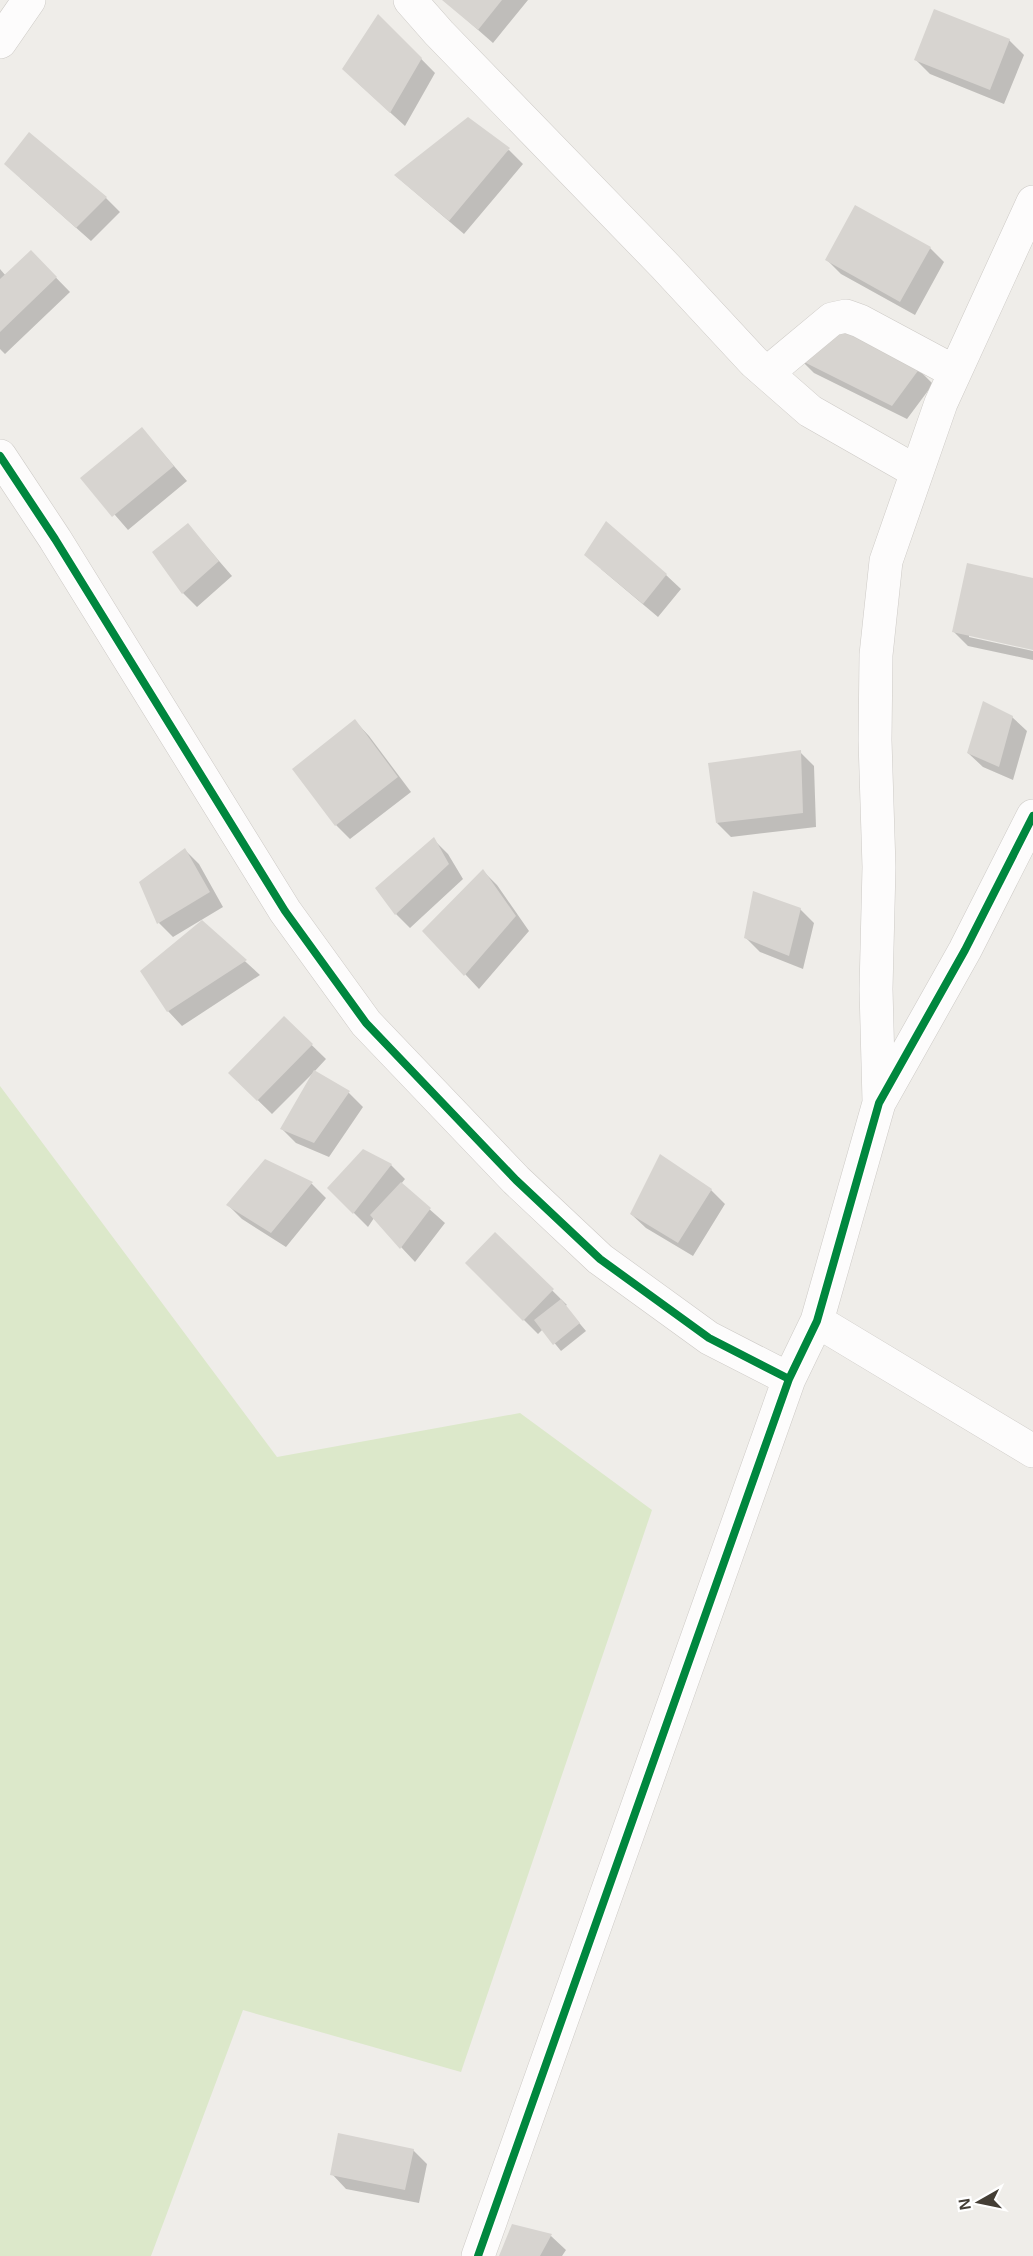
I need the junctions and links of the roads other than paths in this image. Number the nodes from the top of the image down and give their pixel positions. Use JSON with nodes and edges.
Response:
{"nodes":[{"id":1,"x":29,"y":0,"type":"edge"},
{"id":2,"x":410,"y":0,"type":"edge"},
{"id":3,"x":0,"y":42,"type":"edge"},
{"id":4,"x":1033,"y":202,"type":"edge"},
{"id":5,"x":955,"y":372,"type":"junction"},
{"id":6,"x":767,"y":373,"type":"junction"},
{"id":7,"x":0,"y":456,"type":"edge"},
{"id":8,"x":916,"y":472,"type":"junction"},
{"id":9,"x":1033,"y":816,"type":"edge"},
{"id":10,"x":879,"y":1103,"type":"junction"},
{"id":11,"x":817,"y":1321,"type":"junction"},
{"id":12,"x":789,"y":1379,"type":"junction"},
{"id":13,"x":1033,"y":1451,"type":"edge"},
{"id":14,"x":478,"y":2256,"type":"edge"}],
"edges":[{"from":1,"to":3,"type":"street"},
{"from":2,"to":6,"type":"street"},
{"from":4,"to":5,"type":"street"},
{"from":5,"to":6,"type":"street"},
{"from":5,"to":8,"type":"street"},
{"from":6,"to":8,"type":"street"},
{"from":7,"to":12,"type":"street"},
{"from":8,"to":10,"type":"street"},
{"from":9,"to":10,"type":"street"},
{"from":10,"to":11,"type":"street"},
{"from":11,"to":12,"type":"street"},
{"from":11,"to":13,"type":"street"},
{"from":12,"to":14,"type":"street"}]}
